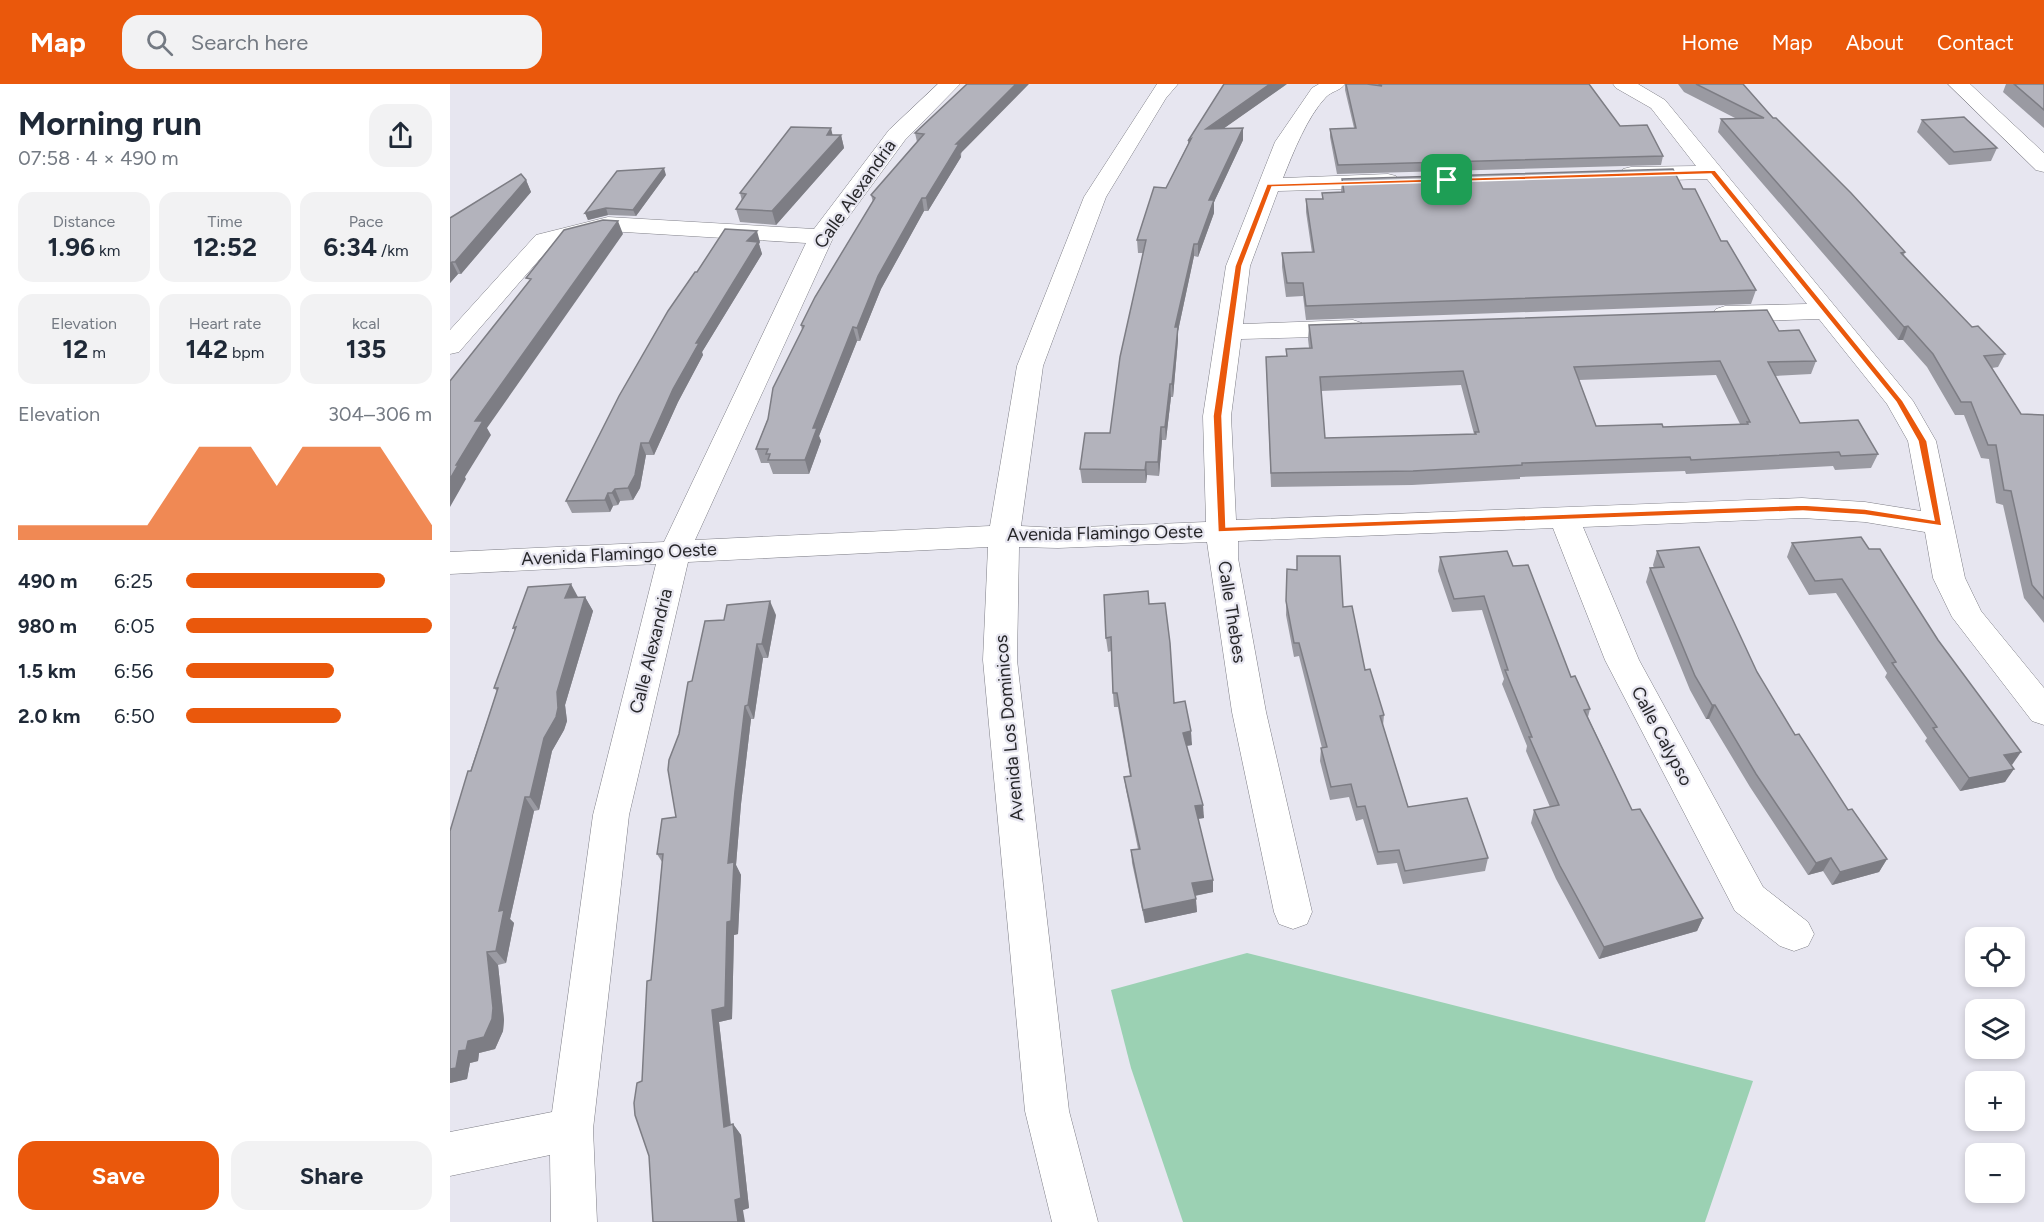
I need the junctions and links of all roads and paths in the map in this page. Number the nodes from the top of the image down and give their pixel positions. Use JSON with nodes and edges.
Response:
{"nodes":[{"id":1,"x":950,"y":84,"type":"edge"},
{"id":2,"x":1168,"y":84,"type":"edge"},
{"id":3,"x":1335,"y":84,"type":"edge"},
{"id":4,"x":1623,"y":84,"type":"edge"},
{"id":5,"x":1958,"y":84,"type":"edge"},
{"id":6,"x":2044,"y":165,"type":"edge"},
{"id":7,"x":1713,"y":172,"type":"junction"},
{"id":8,"x":1605,"y":175,"type":"edge"},
{"id":9,"x":1413,"y":181,"type":"edge"},
{"id":10,"x":1269,"y":185,"type":"junction"},
{"id":11,"x":821,"y":237,"type":"junction"},
{"id":12,"x":1826,"y":311,"type":"junction"},
{"id":13,"x":1706,"y":315,"type":"edge"},
{"id":14,"x":1372,"y":327,"type":"edge"},
{"id":15,"x":1229,"y":332,"type":"junction"},
{"id":16,"x":450,"y":346,"type":"edge"},
{"id":17,"x":1564,"y":517,"type":"junction"},
{"id":18,"x":1939,"y":524,"type":"junction"},
{"id":19,"x":1221,"y":530,"type":"junction"},
{"id":20,"x":1004,"y":536,"type":"junction"},
{"id":21,"x":675,"y":551,"type":"junction"},
{"id":22,"x":450,"y":563,"type":"edge"},
{"id":23,"x":2044,"y":712,"type":"edge"},
{"id":24,"x":1293,"y":912,"type":"dead end"},
{"id":25,"x":1794,"y":934,"type":"dead end"},
{"id":26,"x":571,"y":1129,"type":"junction"},
{"id":27,"x":450,"y":1155,"type":"edge"},
{"id":28,"x":574,"y":1222,"type":"edge"},
{"id":29,"x":1075,"y":1222,"type":"edge"}],
"edges":[{"from":1,"to":11,"type":"street","name":"Calle Alexandria"},
{"from":2,"to":20,"type":"street","name":"Avenida Los Dominicos"},
{"from":3,"to":10,"type":"street","name":"Calle Thebes"},
{"from":4,"to":7,"type":"street"},
{"from":5,"to":6,"type":"street"},
{"from":7,"to":8,"type":"street"},
{"from":7,"to":12,"type":"street"},
{"from":9,"to":10,"type":"street"},
{"from":10,"to":15,"type":"street","name":"Calle Thebes"},
{"from":11,"to":16,"type":"street"},
{"from":11,"to":21,"type":"street","name":"Calle Alexandria"},
{"from":12,"to":13,"type":"street"},
{"from":12,"to":18,"type":"street"},
{"from":14,"to":15,"type":"street"},
{"from":15,"to":19,"type":"street","name":"Calle Thebes"},
{"from":17,"to":18,"type":"street","name":"Avenida Flamingo Oeste"},
{"from":17,"to":19,"type":"street","name":"Avenida Flamingo Oeste"},
{"from":17,"to":25,"type":"street","name":"Calle Calypso"},
{"from":18,"to":23,"type":"street"},
{"from":19,"to":20,"type":"street","name":"Avenida Flamingo Oeste"},
{"from":19,"to":24,"type":"street","name":"Calle Thebes"},
{"from":20,"to":21,"type":"street","name":"Avenida Flamingo Oeste"},
{"from":20,"to":29,"type":"street","name":"Avenida Los Dominicos"},
{"from":21,"to":22,"type":"street","name":"Avenida Flamingo Oeste"},
{"from":21,"to":26,"type":"street","name":"Calle Alexandria"},
{"from":26,"to":27,"type":"street"},
{"from":26,"to":28,"type":"street","name":"Calle Alexandria"}]}
